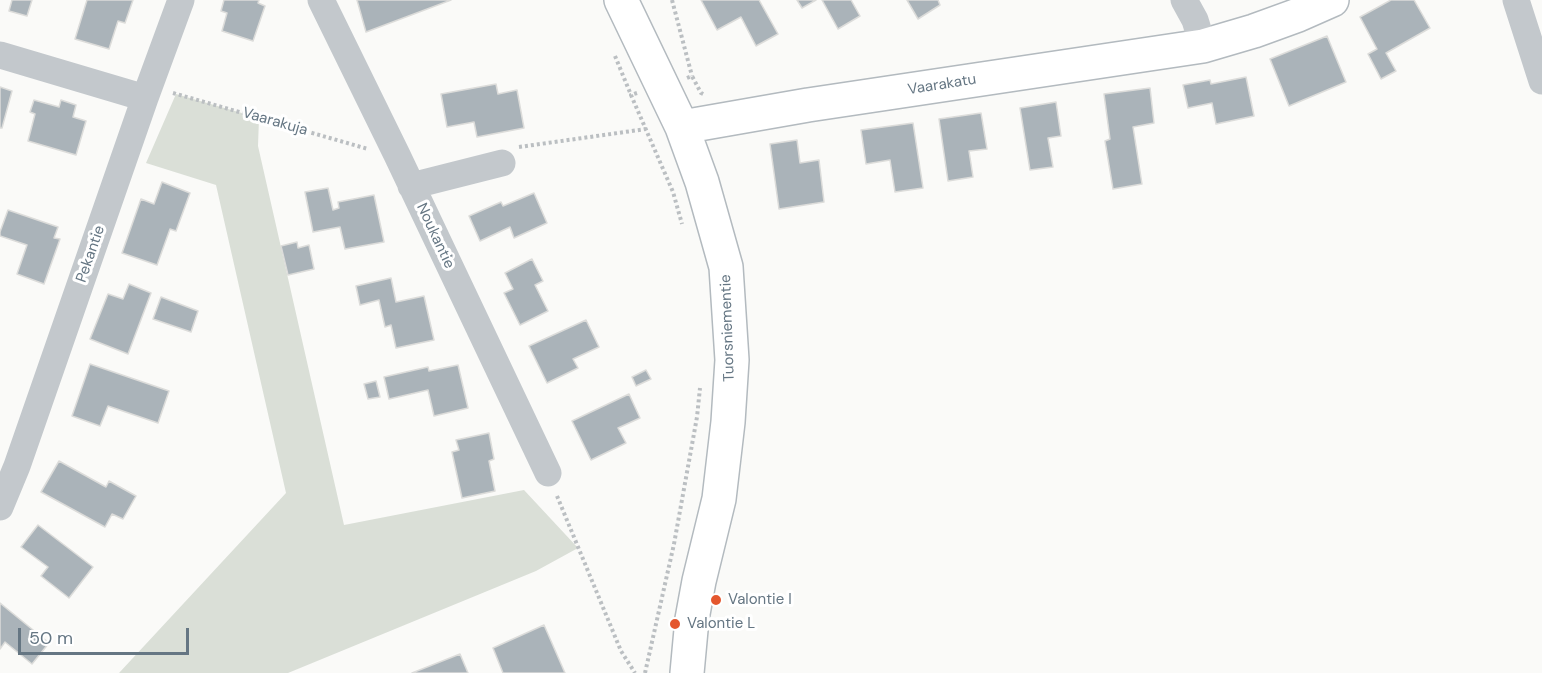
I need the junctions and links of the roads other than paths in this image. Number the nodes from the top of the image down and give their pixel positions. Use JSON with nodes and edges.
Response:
{"nodes":[{"id":1,"x":181,"y":0,"type":"edge"},
{"id":2,"x":321,"y":0,"type":"edge"},
{"id":3,"x":621,"y":0,"type":"edge"},
{"id":4,"x":1184,"y":0,"type":"edge"},
{"id":5,"x":1332,"y":0,"type":"edge"},
{"id":6,"x":1516,"y":0,"type":"edge"},
{"id":7,"x":1203,"y":46,"type":"junction"},
{"id":8,"x":0,"y":56,"type":"edge"},
{"id":9,"x":1542,"y":81,"type":"edge"},
{"id":10,"x":147,"y":92,"type":"junction"},
{"id":11,"x":682,"y":127,"type":"junction"},
{"id":12,"x":502,"y":163,"type":"dead end"},
{"id":13,"x":411,"y":186,"type":"junction"},
{"id":14,"x":548,"y":473,"type":"road end"},
{"id":15,"x":0,"y":507,"type":"edge"},
{"id":16,"x":687,"y":673,"type":"edge"}],
"edges":[{"from":1,"to":10,"type":"street","name":"Pekantie"},
{"from":2,"to":13,"type":"street","name":"Noukantie"},
{"from":3,"to":11,"type":"main road","name":"Tuorsniementie"},
{"from":4,"to":7,"type":"street"},
{"from":5,"to":7,"type":"main road","name":"Vaarakatu"},
{"from":6,"to":9,"type":"street"},
{"from":7,"to":11,"type":"main road","name":"Vaarakatu"},
{"from":8,"to":10,"type":"street"},
{"from":10,"to":15,"type":"street","name":"Pekantie"},
{"from":11,"to":16,"type":"main road","name":"Tuorsniementie"},
{"from":12,"to":13,"type":"street"},
{"from":13,"to":14,"type":"street","name":"Noukantie"}]}
